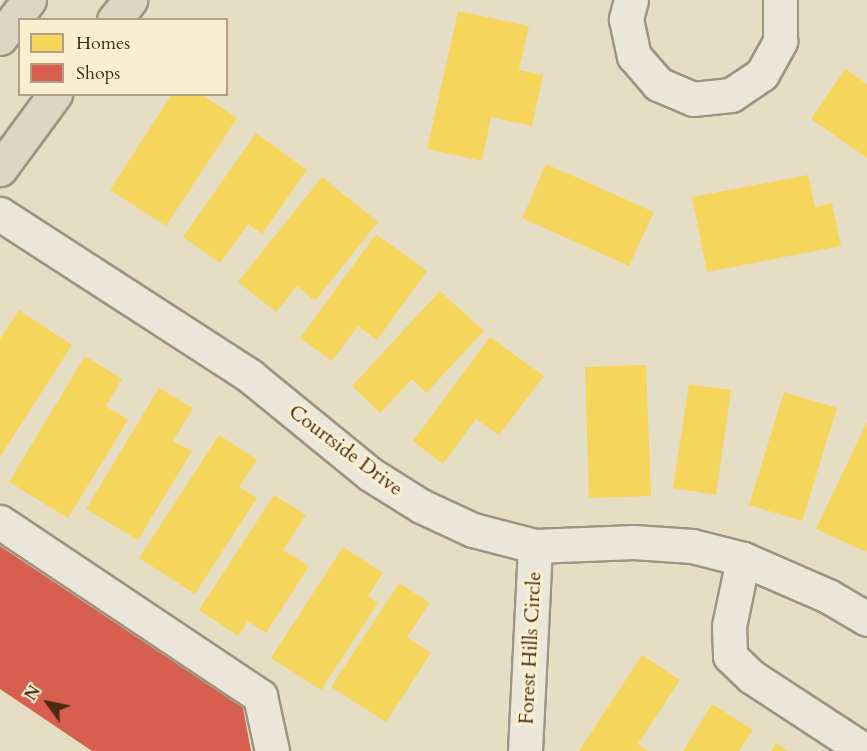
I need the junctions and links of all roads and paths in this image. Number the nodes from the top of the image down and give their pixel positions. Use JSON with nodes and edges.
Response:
{"nodes":[{"id":1,"x":29,"y":0,"type":"edge"},
{"id":2,"x":130,"y":0,"type":"edge"},
{"id":3,"x":631,"y":0,"type":"edge"},
{"id":4,"x":780,"y":0,"type":"edge"},
{"id":5,"x":116,"y":18,"type":"edge"},
{"id":6,"x":0,"y":38,"type":"edge"},
{"id":7,"x":54,"y":96,"type":"edge"},
{"id":8,"x":0,"y":169,"type":"edge"},
{"id":9,"x":0,"y":214,"type":"edge"},
{"id":10,"x":0,"y":522,"type":"edge"},
{"id":11,"x":535,"y":546,"type":"junction"},
{"id":12,"x":743,"y":559,"type":"junction"},
{"id":13,"x":867,"y":619,"type":"edge"},
{"id":14,"x":272,"y":751,"type":"edge"},
{"id":15,"x":525,"y":751,"type":"edge"},
{"id":16,"x":865,"y":751,"type":"edge"}],
"edges":[{"from":1,"to":6,"type":"main road"},
{"from":2,"to":5,"type":"main road"},
{"from":3,"to":4,"type":"street"},
{"from":7,"to":8,"type":"main road"},
{"from":9,"to":11,"type":"street","name":"Courtside Drive"},
{"from":10,"to":14,"type":"street"},
{"from":11,"to":12,"type":"street","name":"Courtside Drive"},
{"from":11,"to":15,"type":"street","name":"Forest Hills Circle"},
{"from":12,"to":13,"type":"street","name":"Courtside Drive"},
{"from":12,"to":16,"type":"street"}]}
